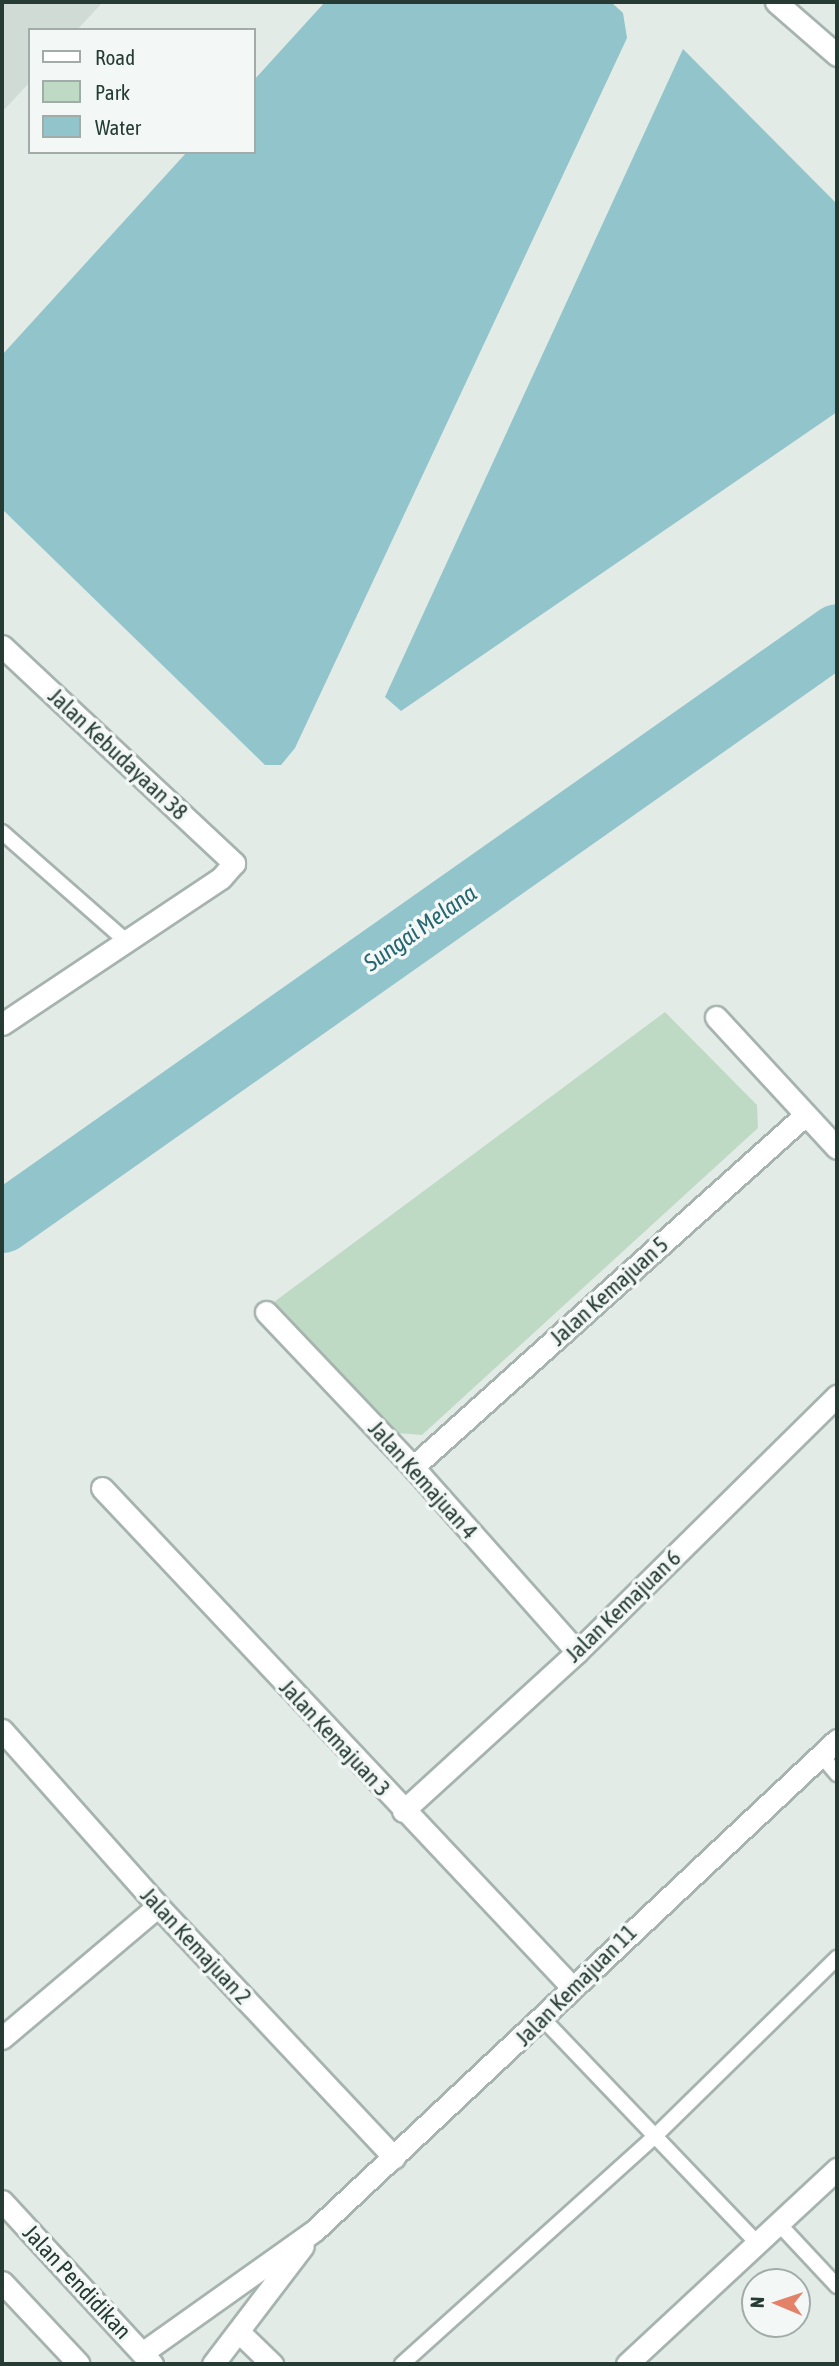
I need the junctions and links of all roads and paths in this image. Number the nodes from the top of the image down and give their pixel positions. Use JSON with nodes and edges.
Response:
{"nodes":[{"id":1,"x":776,"y":2,"type":"edge"},
{"id":2,"x":837,"y":55,"type":"edge"},
{"id":3,"x":2,"y":646,"type":"edge"},
{"id":4,"x":2,"y":832,"type":"edge"},
{"id":5,"x":125,"y":940,"type":"junction"},
{"id":6,"x":716,"y":1017,"type":"dead end"},
{"id":7,"x":2,"y":1024,"type":"edge"},
{"id":8,"x":805,"y":1115,"type":"junction"},
{"id":9,"x":837,"y":1148,"type":"edge"},
{"id":10,"x":266,"y":1312,"type":"dead end"},
{"id":11,"x":837,"y":1396,"type":"edge"},
{"id":12,"x":413,"y":1467,"type":"junction"},
{"id":13,"x":102,"y":1488,"type":"dead end"},
{"id":14,"x":577,"y":1652,"type":"junction"},
{"id":15,"x":2,"y":1730,"type":"edge"},
{"id":16,"x":837,"y":1740,"type":"edge"},
{"id":17,"x":821,"y":1755,"type":"junction"},
{"id":18,"x":837,"y":1774,"type":"edge"},
{"id":19,"x":403,"y":1811,"type":"junction"},
{"id":20,"x":158,"y":1906,"type":"junction"},
{"id":21,"x":837,"y":1958,"type":"edge"},
{"id":22,"x":571,"y":1986,"type":"junction"},
{"id":23,"x":544,"y":2020,"type":"junction"},
{"id":24,"x":2,"y":2038,"type":"edge"},
{"id":25,"x":654,"y":2136,"type":"junction"},
{"id":26,"x":394,"y":2157,"type":"junction"},
{"id":27,"x":837,"y":2169,"type":"edge"},
{"id":28,"x":2,"y":2200,"type":"edge"},
{"id":29,"x":779,"y":2224,"type":"junction"},
{"id":30,"x":314,"y":2230,"type":"junction"},
{"id":31,"x":758,"y":2244,"type":"junction"},
{"id":32,"x":2,"y":2282,"type":"edge"},
{"id":33,"x":837,"y":2286,"type":"edge"},
{"id":34,"x":240,"y":2333,"type":"junction"},
{"id":35,"x":147,"y":2359,"type":"edge"},
{"id":36,"x":79,"y":2364,"type":"edge"},
{"id":37,"x":213,"y":2364,"type":"edge"},
{"id":38,"x":272,"y":2364,"type":"edge"},
{"id":39,"x":402,"y":2364,"type":"edge"},
{"id":40,"x":627,"y":2364,"type":"edge"}],
"edges":[{"from":1,"to":2,"type":"street"},
{"from":3,"to":5,"type":"street","name":"Jalan Kebudayaan 38"},
{"from":4,"to":5,"type":"lane"},
{"from":5,"to":7,"type":"street"},
{"from":6,"to":8,"type":"street"},
{"from":8,"to":9,"type":"street"},
{"from":8,"to":12,"type":"street","name":"Jalan Kemajuan 5"},
{"from":10,"to":12,"type":"street","name":"Jalan Kemajuan 4"},
{"from":11,"to":14,"type":"street","name":"Jalan Kemajuan 6"},
{"from":12,"to":14,"type":"street","name":"Jalan Kemajuan 4"},
{"from":13,"to":19,"type":"street","name":"Jalan Kemajuan 3"},
{"from":14,"to":19,"type":"street","name":"Jalan Kemajuan 6"},
{"from":15,"to":20,"type":"street","name":"Jalan Kemajuan 2"},
{"from":16,"to":17,"type":"street","name":"Jalan Kemajuan 11"},
{"from":17,"to":18,"type":"lane"},
{"from":17,"to":22,"type":"street","name":"Jalan Kemajuan 11"},
{"from":19,"to":22,"type":"street","name":"Jalan Kemajuan 3"},
{"from":20,"to":24,"type":"street"},
{"from":20,"to":26,"type":"street","name":"Jalan Kemajuan 2"},
{"from":21,"to":25,"type":"lane"},
{"from":22,"to":23,"type":"street","name":"Jalan Kemajuan 11"},
{"from":23,"to":25,"type":"lane"},
{"from":23,"to":26,"type":"street","name":"Jalan Kemajuan 11"},
{"from":25,"to":31,"type":"lane"},
{"from":25,"to":39,"type":"lane"},
{"from":26,"to":30,"type":"street","name":"Jalan Kemajuan 11"},
{"from":27,"to":29,"type":"street"},
{"from":28,"to":35,"type":"street","name":"Jalan Pendidikan"},
{"from":29,"to":31,"type":"street"},
{"from":29,"to":33,"type":"lane"},
{"from":30,"to":34,"type":"street","name":"Jalan Kemajuan 11"},
{"from":30,"to":35,"type":"street","name":"Jalan Kemajuan 11"},
{"from":31,"to":40,"type":"street"},
{"from":32,"to":36,"type":"street"},
{"from":34,"to":37,"type":"street","name":"Jalan Kemajuan 11"},
{"from":34,"to":38,"type":"street"}]}
